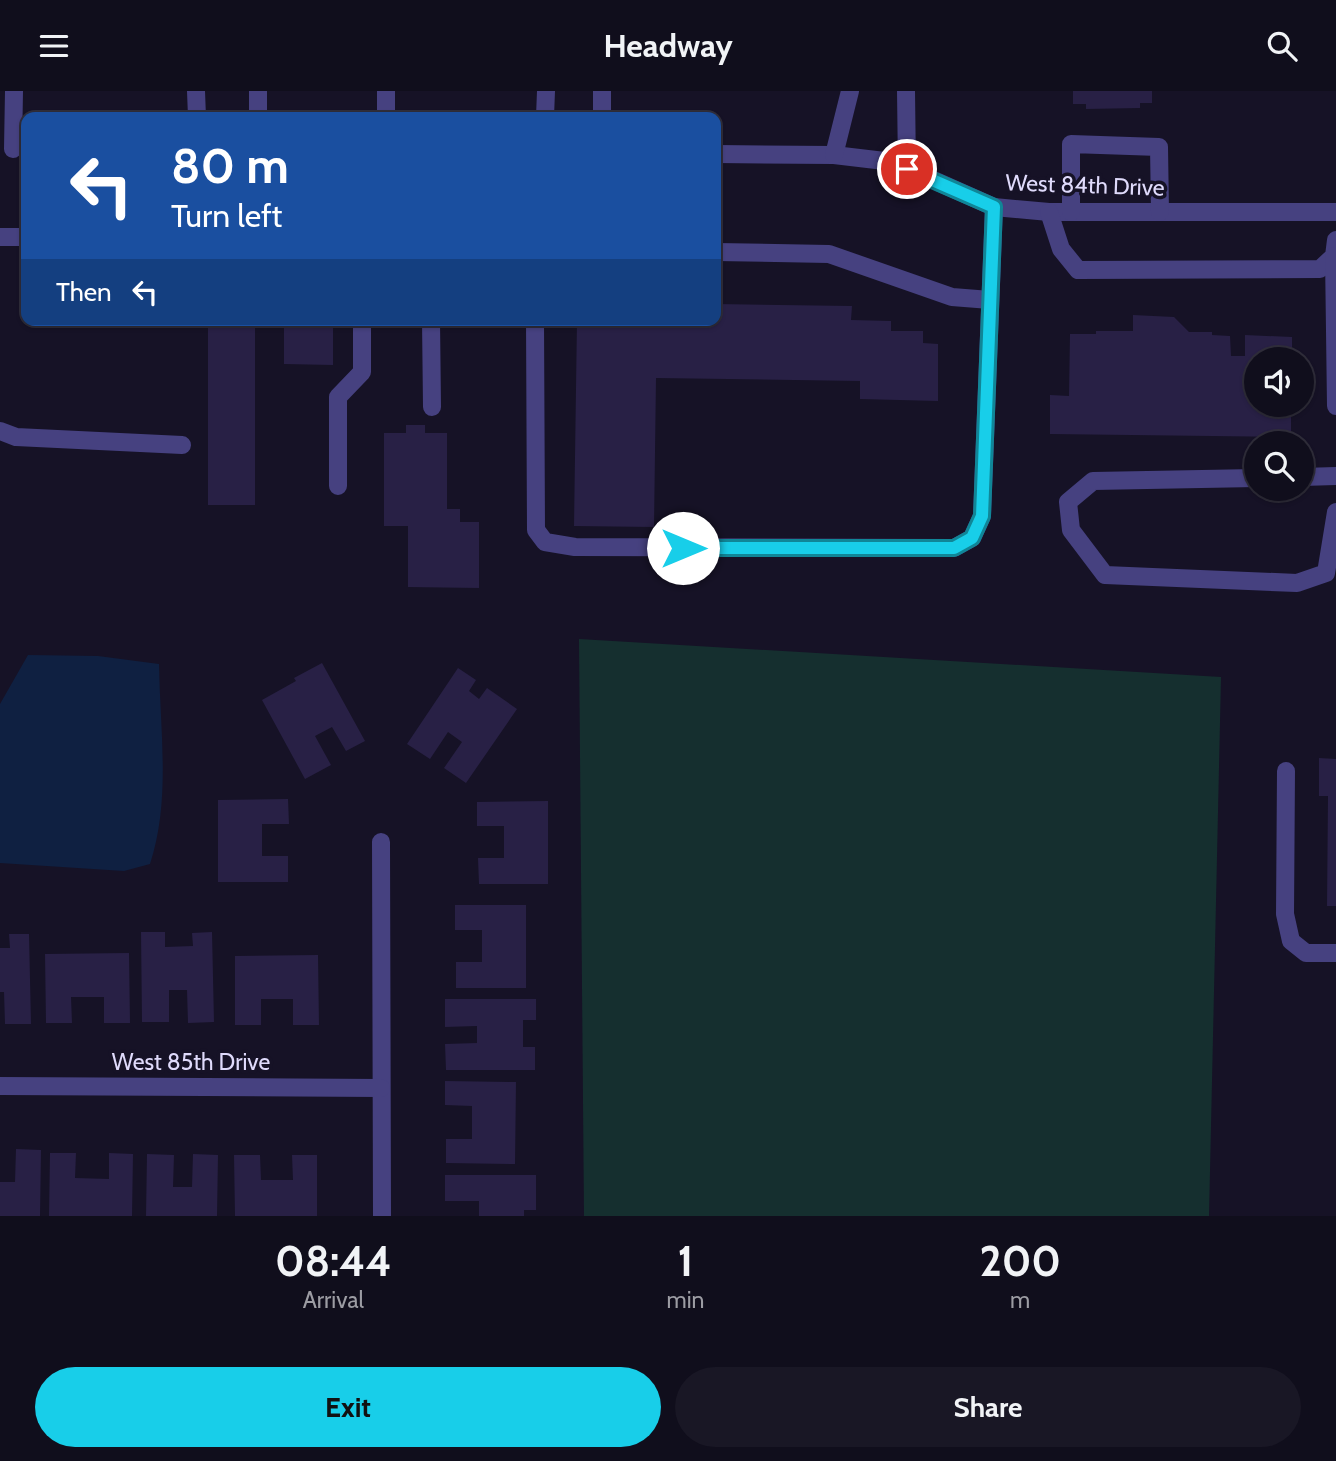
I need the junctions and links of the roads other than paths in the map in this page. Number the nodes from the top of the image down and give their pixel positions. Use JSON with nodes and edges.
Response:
{"nodes":[{"id":1,"x":14,"y":91,"type":"edge"},
{"id":2,"x":196,"y":91,"type":"edge"},
{"id":3,"x":258,"y":91,"type":"edge"},
{"id":4,"x":386,"y":91,"type":"edge"},
{"id":5,"x":545,"y":91,"type":"edge"},
{"id":6,"x":602,"y":91,"type":"edge"},
{"id":7,"x":850,"y":91,"type":"edge"},
{"id":8,"x":906,"y":91,"type":"edge"},
{"id":9,"x":197,"y":112,"type":"edge"},
{"id":10,"x":258,"y":112,"type":"edge"},
{"id":11,"x":386,"y":112,"type":"edge"},
{"id":12,"x":545,"y":112,"type":"edge"},
{"id":13,"x":602,"y":112,"type":"edge"},
{"id":14,"x":13,"y":149,"type":"edge"},
{"id":15,"x":721,"y":154,"type":"edge"},
{"id":16,"x":834,"y":155,"type":"junction"},
{"id":17,"x":907,"y":169,"type":"junction"},
{"id":18,"x":994,"y":207,"type":"junction"},
{"id":19,"x":1049,"y":212,"type":"junction"},
{"id":20,"x":1071,"y":212,"type":"junction"},
{"id":21,"x":1160,"y":212,"type":"junction"},
{"id":22,"x":1336,"y":212,"type":"edge"},
{"id":23,"x":0,"y":237,"type":"edge"},
{"id":24,"x":21,"y":237,"type":"edge"},
{"id":25,"x":1335,"y":248,"type":"edge"},
{"id":26,"x":721,"y":252,"type":"edge"},
{"id":27,"x":990,"y":300,"type":"junction"},
{"id":28,"x":362,"y":326,"type":"edge"},
{"id":29,"x":431,"y":326,"type":"edge"},
{"id":30,"x":535,"y":326,"type":"edge"},
{"id":31,"x":1336,"y":406,"type":"edge"},
{"id":32,"x":432,"y":407,"type":"dead end"},
{"id":33,"x":0,"y":431,"type":"edge"},
{"id":34,"x":182,"y":445,"type":"dead end"},
{"id":35,"x":1336,"y":476,"type":"edge"},
{"id":36,"x":1314,"y":477,"type":"edge"},
{"id":37,"x":1244,"y":478,"type":"edge"},
{"id":38,"x":338,"y":486,"type":"dead end"},
{"id":39,"x":1336,"y":512,"type":"edge"},
{"id":40,"x":1286,"y":771,"type":"dead end"},
{"id":41,"x":381,"y":842,"type":"dead end"},
{"id":42,"x":1336,"y":953,"type":"edge"},
{"id":43,"x":0,"y":1086,"type":"edge"},
{"id":44,"x":381,"y":1088,"type":"junction"},
{"id":45,"x":382,"y":1216,"type":"edge"}],
"edges":[{"from":1,"to":14,"type":"street"},
{"from":2,"to":9,"type":"street"},
{"from":3,"to":10,"type":"street"},
{"from":4,"to":11,"type":"street"},
{"from":5,"to":12,"type":"street"},
{"from":6,"to":13,"type":"street"},
{"from":7,"to":16,"type":"street"},
{"from":8,"to":17,"type":"street"},
{"from":15,"to":16,"type":"street","name":"West 84th Drive"},
{"from":16,"to":17,"type":"street","name":"West 84th Drive"},
{"from":17,"to":18,"type":"street","name":"West 84th Drive"},
{"from":18,"to":19,"type":"street","name":"West 84th Drive"},
{"from":18,"to":27,"type":"street"},
{"from":19,"to":20,"type":"street","name":"West 84th Drive"},
{"from":19,"to":25,"type":"street"},
{"from":20,"to":21,"type":"street","name":"West 84th Drive"},
{"from":20,"to":21,"type":"street"},
{"from":21,"to":22,"type":"street","name":"West 84th Drive"},
{"from":23,"to":24,"type":"street"},
{"from":25,"to":31,"type":"street"},
{"from":26,"to":27,"type":"street"},
{"from":27,"to":30,"type":"street"},
{"from":28,"to":38,"type":"street"},
{"from":29,"to":32,"type":"street"},
{"from":33,"to":34,"type":"street"},
{"from":35,"to":36,"type":"street"},
{"from":37,"to":39,"type":"street"},
{"from":40,"to":42,"type":"street"},
{"from":41,"to":44,"type":"street"},
{"from":43,"to":44,"type":"street","name":"West 85th Drive"},
{"from":44,"to":45,"type":"street"}]}
